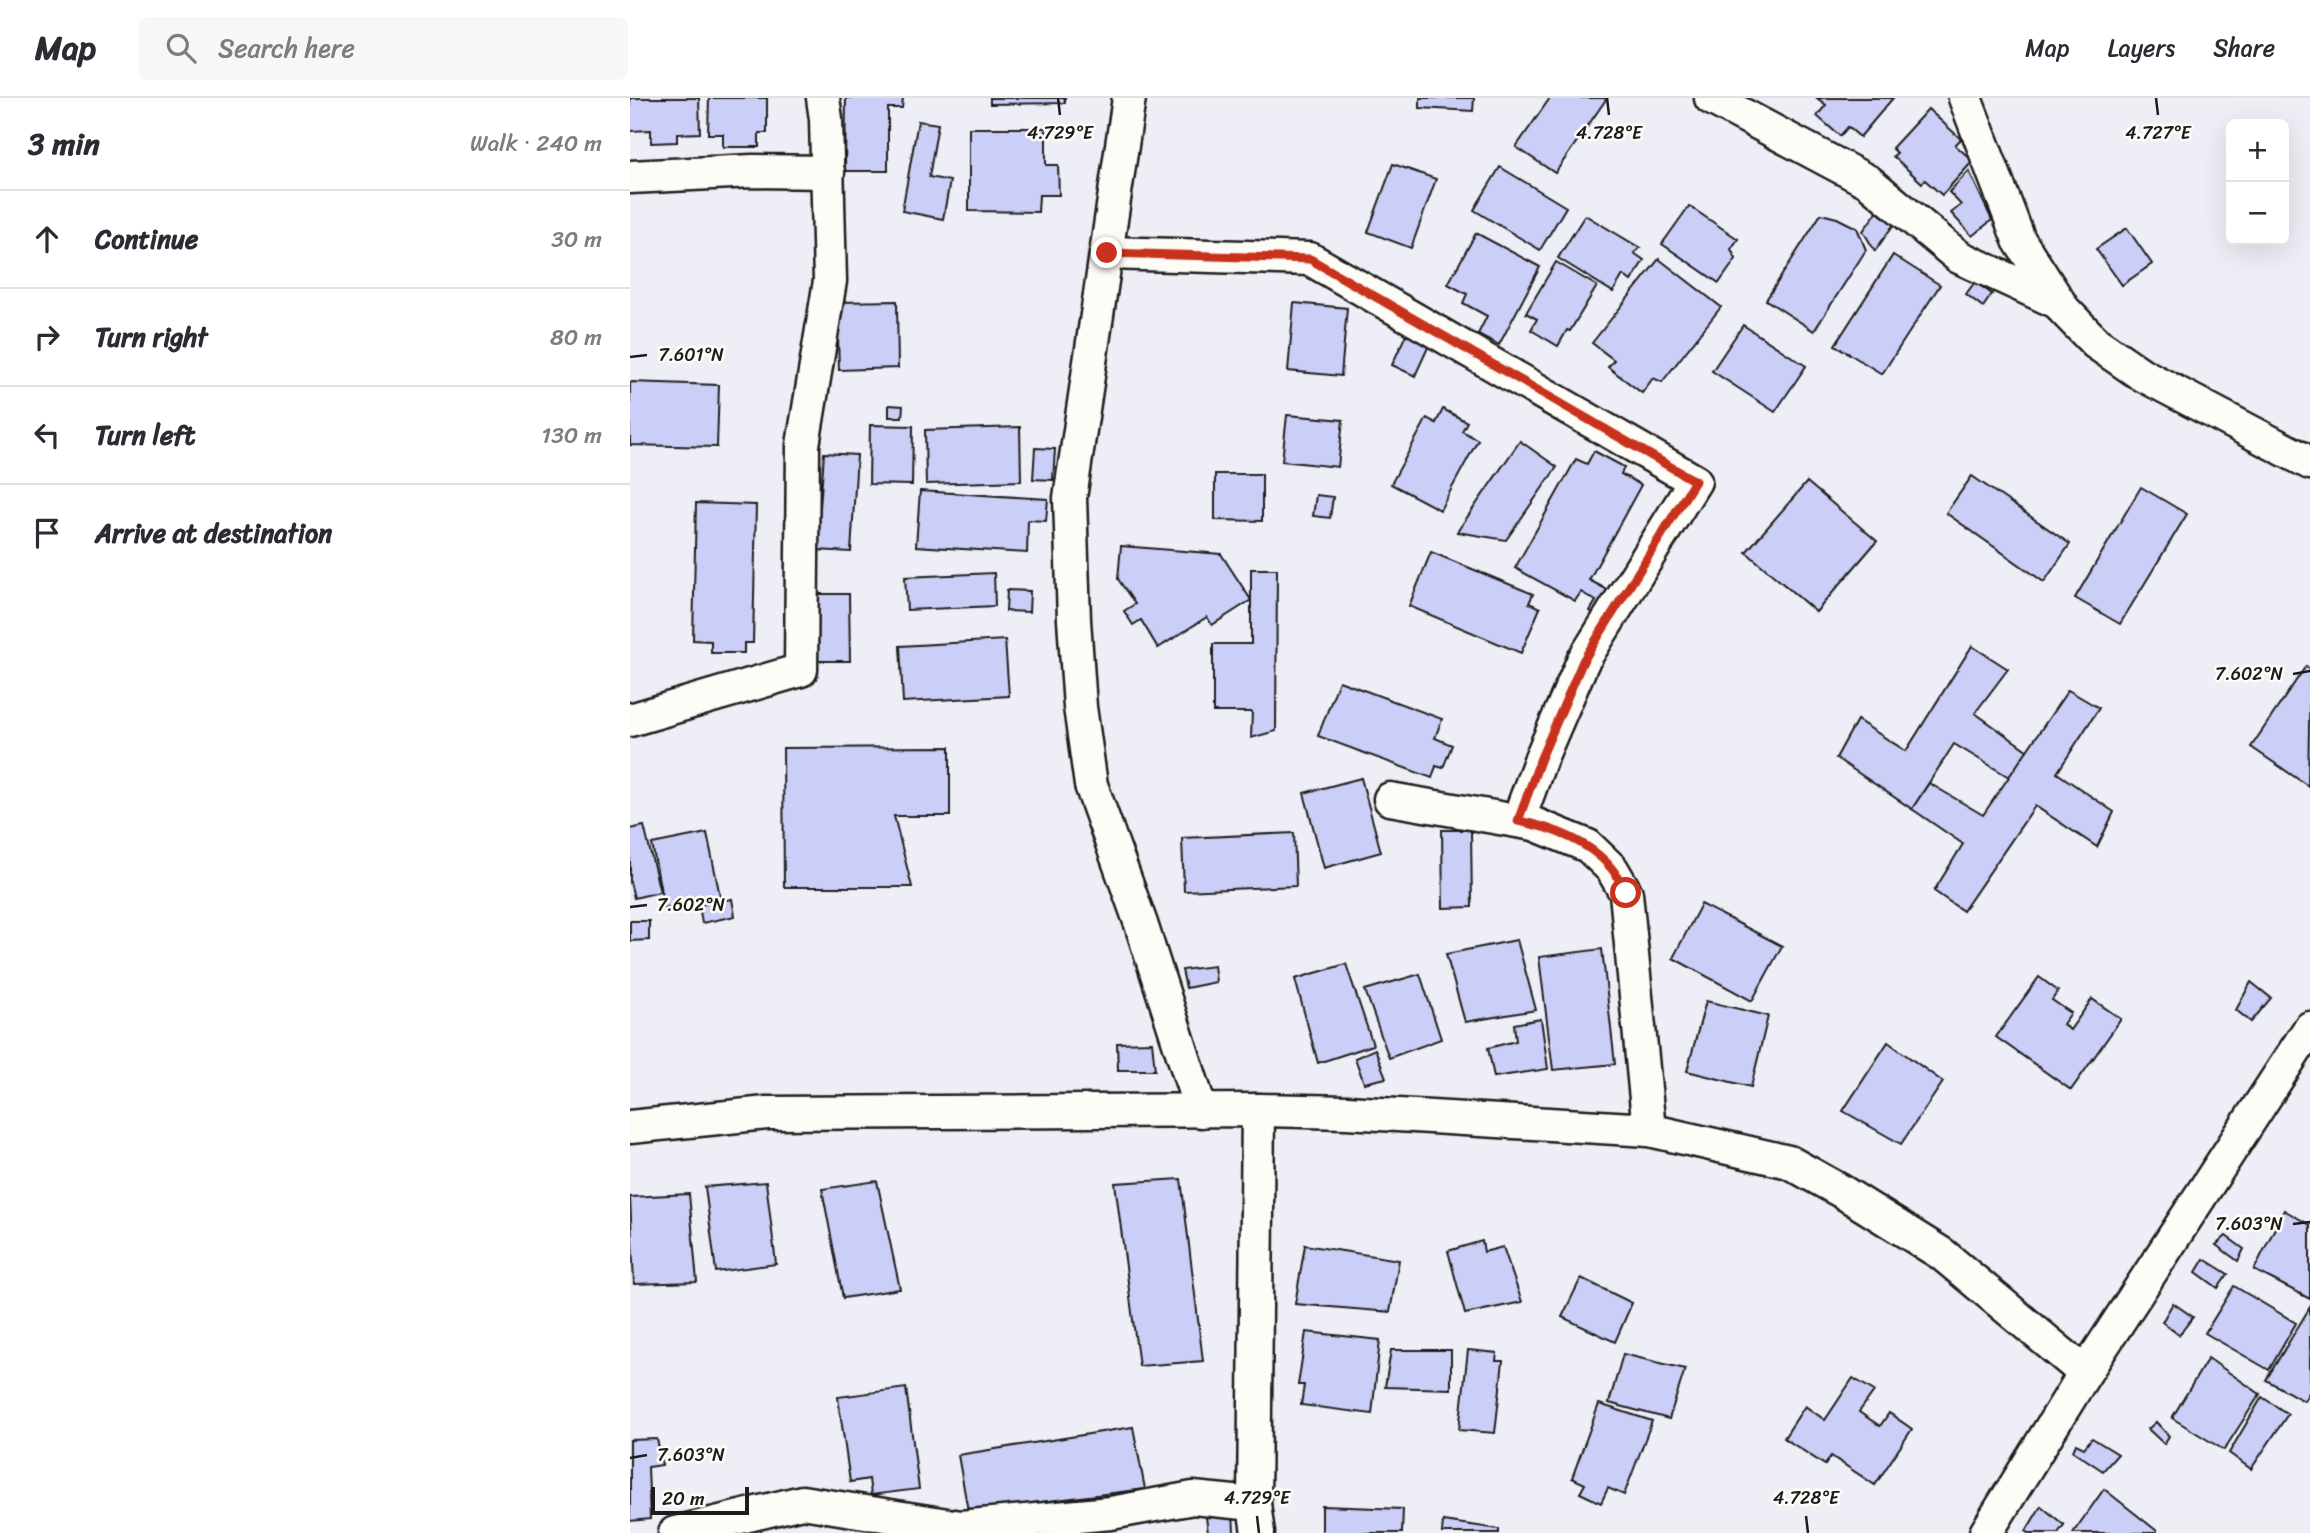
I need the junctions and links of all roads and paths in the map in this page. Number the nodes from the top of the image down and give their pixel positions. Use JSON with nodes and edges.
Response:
{"nodes":[{"id":1,"x":823,"y":98,"type":"edge"},
{"id":2,"x":1129,"y":98,"type":"edge"},
{"id":3,"x":1711,"y":98,"type":"edge"},
{"id":4,"x":1965,"y":98,"type":"edge"},
{"id":5,"x":828,"y":172,"type":"junction"},
{"id":6,"x":630,"y":177,"type":"edge"},
{"id":7,"x":1107,"y":253,"type":"junction"},
{"id":8,"x":2059,"y":303,"type":"junction"},
{"id":9,"x":2310,"y":463,"type":"edge"},
{"id":10,"x":630,"y":720,"type":"edge"},
{"id":11,"x":1390,"y":799,"type":"dead end"},
{"id":12,"x":1518,"y":821,"type":"junction"},
{"id":13,"x":2310,"y":1028,"type":"edge"},
{"id":14,"x":1258,"y":1110,"type":"junction"},
{"id":15,"x":1201,"y":1111,"type":"junction"},
{"id":16,"x":630,"y":1127,"type":"edge"},
{"id":17,"x":1648,"y":1130,"type":"junction"},
{"id":18,"x":2085,"y":1373,"type":"junction"},
{"id":19,"x":1256,"y":1519,"type":"edge"},
{"id":20,"x":675,"y":1533,"type":"edge"},
{"id":21,"x":1986,"y":1533,"type":"edge"}],
"edges":[{"from":1,"to":5,"type":"street"},
{"from":2,"to":7,"type":"street"},
{"from":3,"to":8,"type":"street"},
{"from":4,"to":8,"type":"street"},
{"from":5,"to":6,"type":"street"},
{"from":5,"to":10,"type":"street"},
{"from":7,"to":12,"type":"street"},
{"from":7,"to":15,"type":"street"},
{"from":8,"to":9,"type":"street"},
{"from":11,"to":12,"type":"street"},
{"from":12,"to":17,"type":"street"},
{"from":13,"to":18,"type":"street"},
{"from":14,"to":15,"type":"street"},
{"from":14,"to":17,"type":"street"},
{"from":14,"to":19,"type":"street"},
{"from":15,"to":16,"type":"street"},
{"from":17,"to":18,"type":"street"},
{"from":18,"to":21,"type":"street"},
{"from":19,"to":20,"type":"street"}]}
